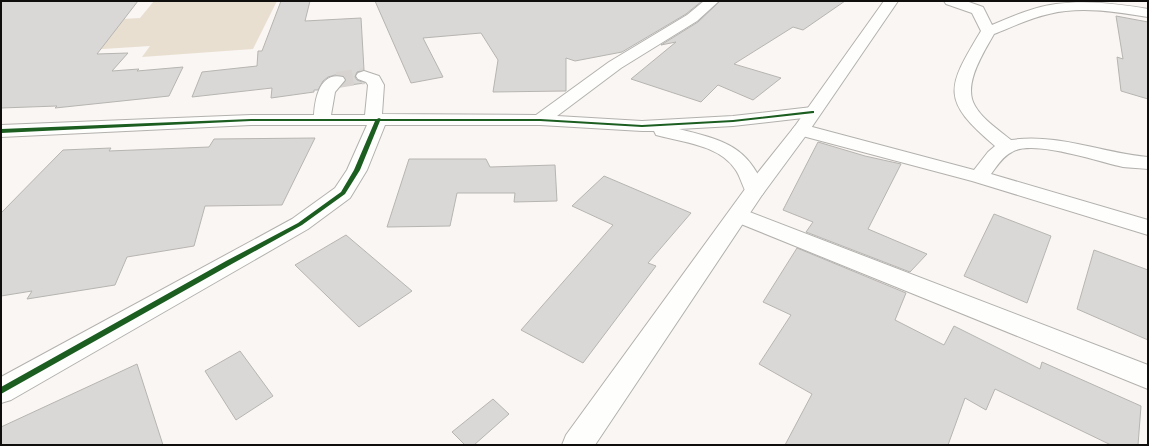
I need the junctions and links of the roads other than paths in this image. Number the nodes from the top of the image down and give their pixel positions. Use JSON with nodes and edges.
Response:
{"nodes":[{"id":1,"x":712,"y":1,"type":"edge"},
{"id":2,"x":891,"y":1,"type":"edge"},
{"id":3,"x":951,"y":1,"type":"edge"},
{"id":4,"x":1148,"y":13,"type":"edge"},
{"id":5,"x":988,"y":31,"type":"junction"},
{"id":6,"x":364,"y":76,"type":"dead end"},
{"id":7,"x":337,"y":80,"type":"tunnel mouth"},
{"id":8,"x":322,"y":120,"type":"junction"},
{"id":9,"x":376,"y":120,"type":"junction"},
{"id":10,"x":540,"y":120,"type":"junction"},
{"id":11,"x":806,"y":121,"type":"junction"},
{"id":12,"x":642,"y":126,"type":"junction"},
{"id":13,"x":1,"y":131,"type":"edge"},
{"id":14,"x":1007,"y":146,"type":"junction"},
{"id":15,"x":1148,"y":163,"type":"edge"},
{"id":16,"x":979,"y":177,"type":"junction"},
{"id":17,"x":756,"y":190,"type":"junction"},
{"id":18,"x":739,"y":215,"type":"junction"},
{"id":19,"x":1148,"y":228,"type":"edge"},
{"id":20,"x":1148,"y":377,"type":"edge"},
{"id":21,"x":1,"y":391,"type":"edge"},
{"id":22,"x":577,"y":445,"type":"edge"}],
"edges":[{"from":1,"to":10,"type":"street"},
{"from":2,"to":11,"type":"street"},
{"from":3,"to":5,"type":"street"},
{"from":4,"to":5,"type":"street"},
{"from":5,"to":14,"type":"street"},
{"from":6,"to":9,"type":"street"},
{"from":7,"to":8,"type":"street"},
{"from":8,"to":9,"type":"street"},
{"from":8,"to":13,"type":"street"},
{"from":9,"to":10,"type":"street"},
{"from":9,"to":21,"type":"street"},
{"from":10,"to":12,"type":"street"},
{"from":11,"to":12,"type":"street"},
{"from":11,"to":16,"type":"street"},
{"from":11,"to":17,"type":"street"},
{"from":12,"to":17,"type":"street"},
{"from":14,"to":15,"type":"street"},
{"from":14,"to":16,"type":"street"},
{"from":16,"to":19,"type":"street"},
{"from":17,"to":18,"type":"street"},
{"from":18,"to":20,"type":"street"},
{"from":18,"to":22,"type":"street"}]}
